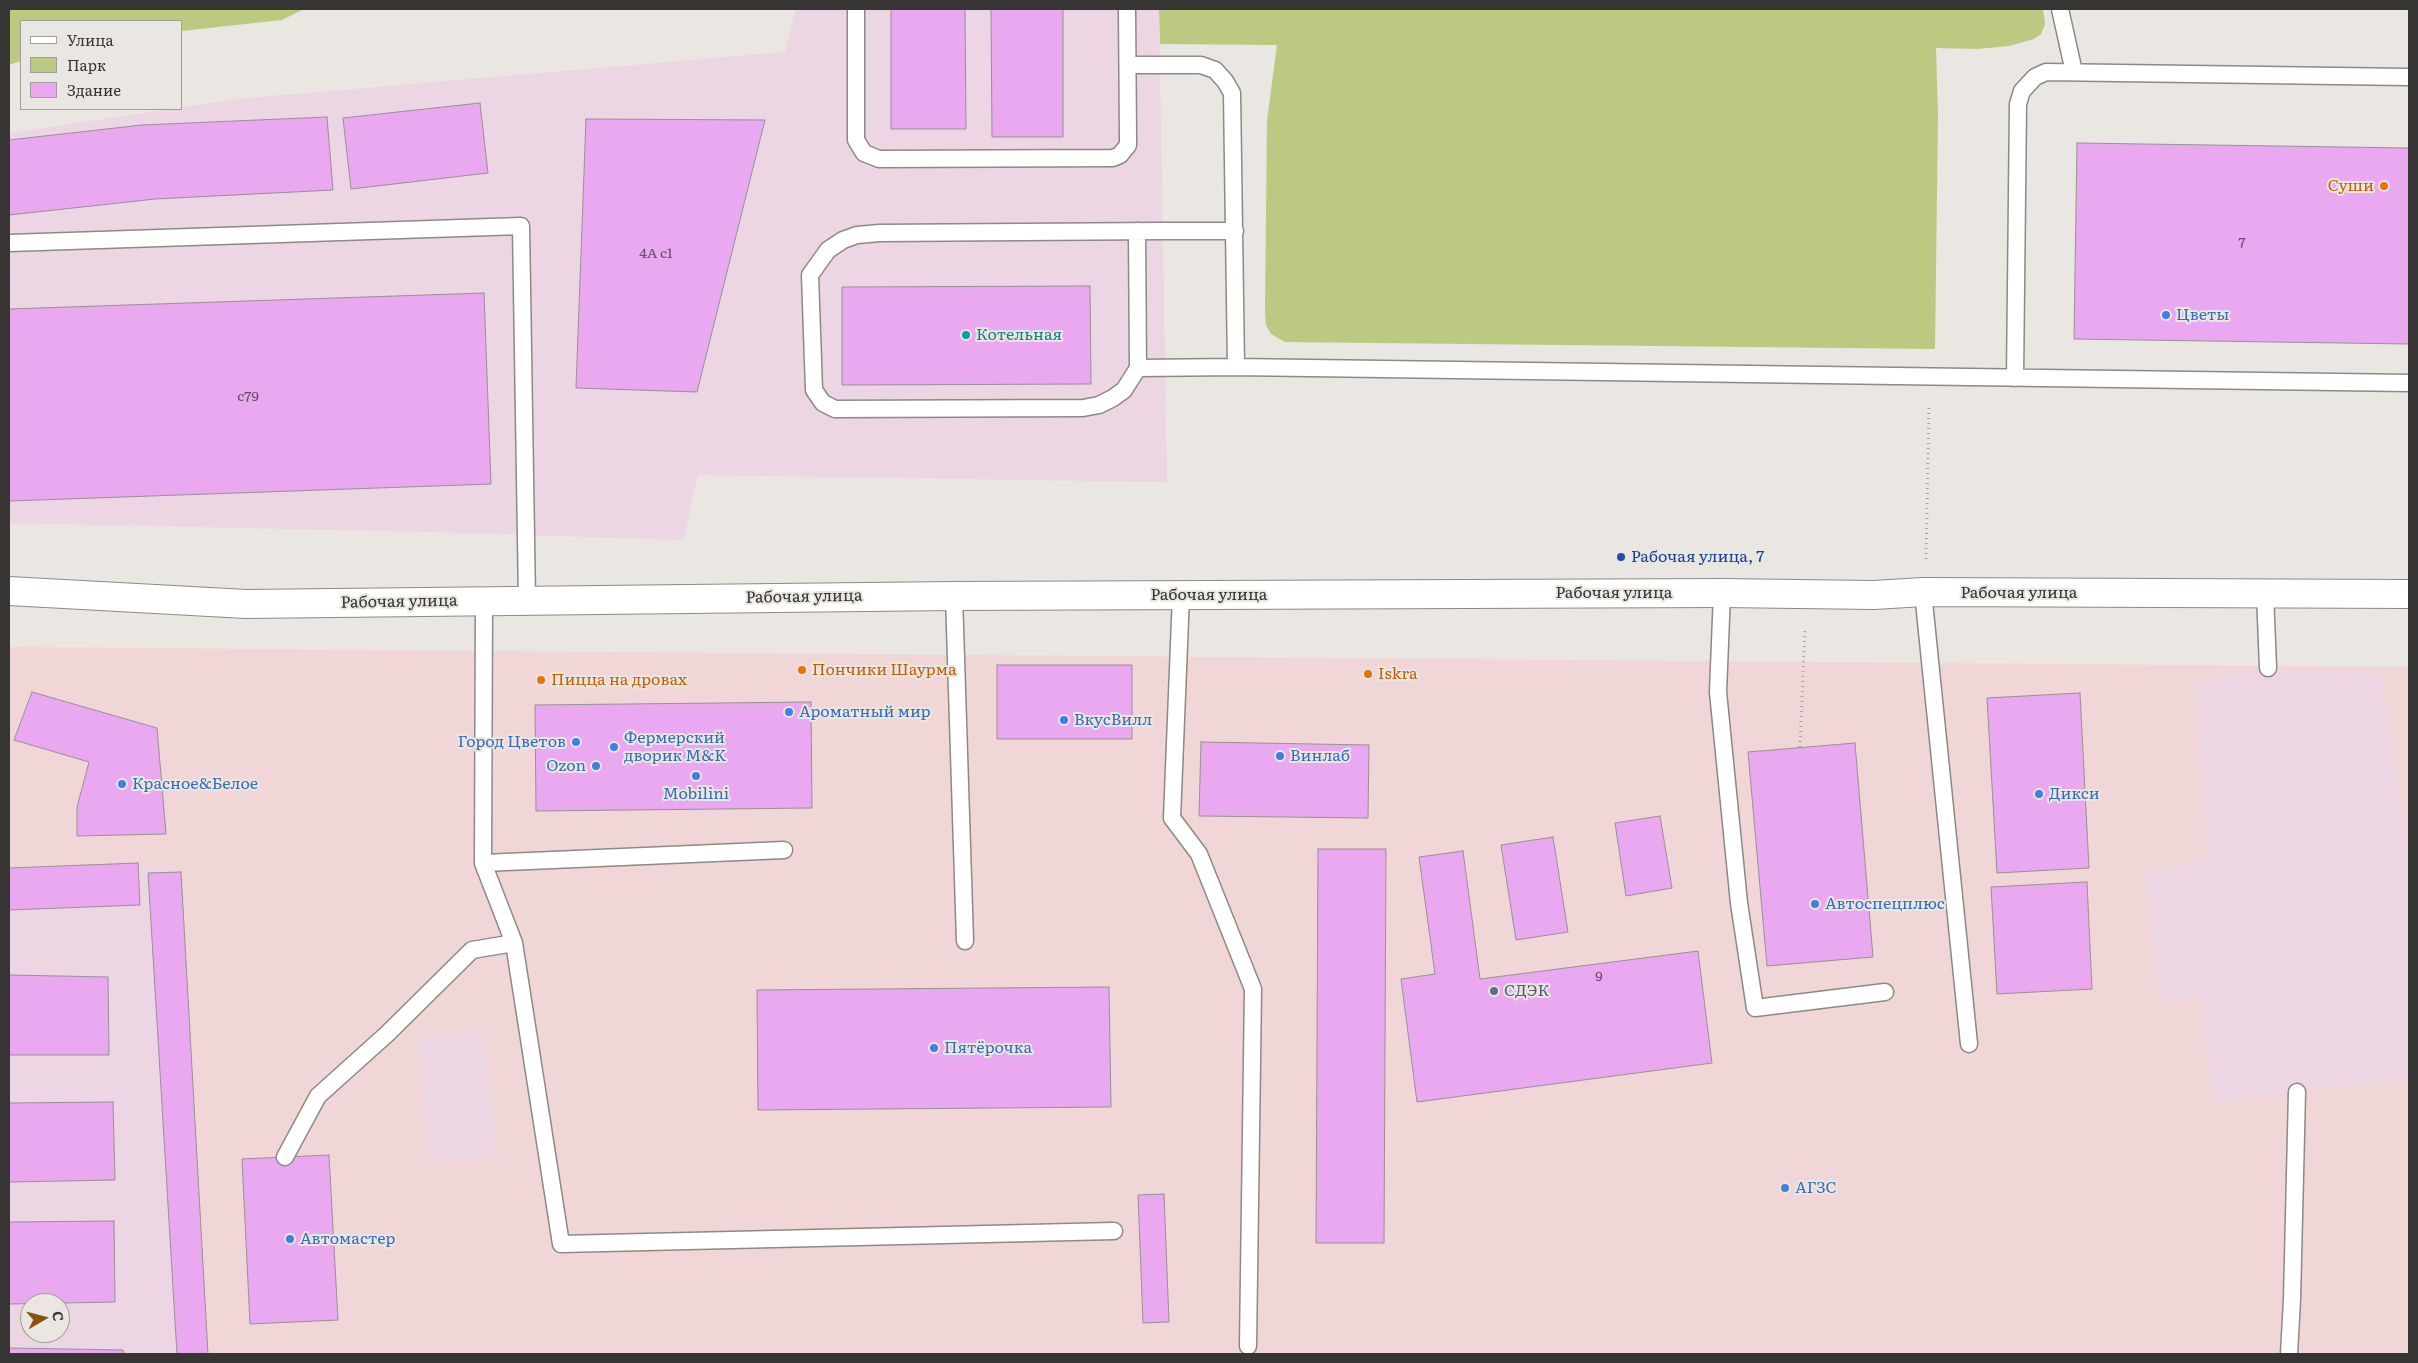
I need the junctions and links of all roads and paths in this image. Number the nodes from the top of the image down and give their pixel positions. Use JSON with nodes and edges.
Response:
{"nodes":[{"id":1,"x":856,"y":9,"type":"edge"},
{"id":2,"x":1128,"y":9,"type":"edge"},
{"id":3,"x":2060,"y":9,"type":"edge"},
{"id":4,"x":1128,"y":65,"type":"junction"},
{"id":5,"x":2074,"y":72,"type":"junction"},
{"id":6,"x":2409,"y":77,"type":"edge"},
{"id":7,"x":1137,"y":231,"type":"junction"},
{"id":8,"x":1235,"y":231,"type":"junction"},
{"id":9,"x":9,"y":243,"type":"edge"},
{"id":10,"x":1236,"y":367,"type":"junction"},
{"id":11,"x":1138,"y":368,"type":"junction"},
{"id":12,"x":1930,"y":377,"type":"junction"},
{"id":13,"x":2015,"y":378,"type":"junction"},
{"id":14,"x":2409,"y":383,"type":"edge"},
{"id":15,"x":1926,"y":562,"type":"dead end"},
{"id":16,"x":9,"y":591,"type":"edge"},
{"id":17,"x":1923,"y":592,"type":"junction"},
{"id":18,"x":1722,"y":593,"type":"junction"},
{"id":19,"x":2265,"y":594,"type":"junction"},
{"id":20,"x":2409,"y":594,"type":"edge"},
{"id":21,"x":1181,"y":595,"type":"junction"},
{"id":22,"x":954,"y":596,"type":"junction"},
{"id":23,"x":484,"y":601,"type":"junction"},
{"id":24,"x":526,"y":601,"type":"junction"},
{"id":25,"x":1805,"y":625,"type":"dead end"},
{"id":26,"x":2268,"y":668,"type":"dead end"},
{"id":27,"x":1800,"y":747,"type":"dead end"},
{"id":28,"x":784,"y":850,"type":"dead end"},
{"id":29,"x":483,"y":863,"type":"junction"},
{"id":30,"x":964,"y":941,"type":"dead end"},
{"id":31,"x":514,"y":943,"type":"junction"},
{"id":32,"x":1885,"y":992,"type":"dead end"},
{"id":33,"x":1969,"y":1044,"type":"dead end"},
{"id":34,"x":2297,"y":1092,"type":"dead end"},
{"id":35,"x":286,"y":1157,"type":"dead end"},
{"id":36,"x":1114,"y":1231,"type":"dead end"},
{"id":37,"x":1248,"y":1346,"type":"dead end"},
{"id":38,"x":2288,"y":1354,"type":"edge"}],
"edges":[{"from":1,"to":4,"type":"lane"},
{"from":2,"to":4,"type":"lane"},
{"from":3,"to":5,"type":"lane"},
{"from":4,"to":8,"type":"lane"},
{"from":5,"to":6,"type":"lane"},
{"from":5,"to":13,"type":"lane"},
{"from":7,"to":8,"type":"lane"},
{"from":7,"to":11,"type":"lane"},
{"from":7,"to":11,"type":"lane"},
{"from":8,"to":10,"type":"lane"},
{"from":9,"to":24,"type":"lane"},
{"from":10,"to":11,"type":"lane"},
{"from":10,"to":12,"type":"lane"},
{"from":12,"to":13,"type":"lane"},
{"from":12,"to":15,"type":"path"},
{"from":13,"to":14,"type":"lane"},
{"from":16,"to":23,"type":"street","name":"Рабочая улица"},
{"from":17,"to":18,"type":"street","name":"Рабочая улица"},
{"from":17,"to":19,"type":"street","name":"Рабочая улица"},
{"from":17,"to":33,"type":"lane"},
{"from":18,"to":21,"type":"street","name":"Рабочая улица"},
{"from":18,"to":32,"type":"lane"},
{"from":19,"to":20,"type":"street","name":"Рабочая улица"},
{"from":19,"to":26,"type":"lane"},
{"from":21,"to":22,"type":"street","name":"Рабочая улица"},
{"from":21,"to":37,"type":"lane"},
{"from":22,"to":24,"type":"street","name":"Рабочая улица"},
{"from":22,"to":30,"type":"lane"},
{"from":23,"to":24,"type":"street","name":"Рабочая улица"},
{"from":23,"to":29,"type":"lane"},
{"from":25,"to":27,"type":"path"},
{"from":28,"to":29,"type":"lane"},
{"from":29,"to":31,"type":"lane"},
{"from":31,"to":35,"type":"lane"},
{"from":31,"to":36,"type":"lane"},
{"from":34,"to":38,"type":"lane"}]}
